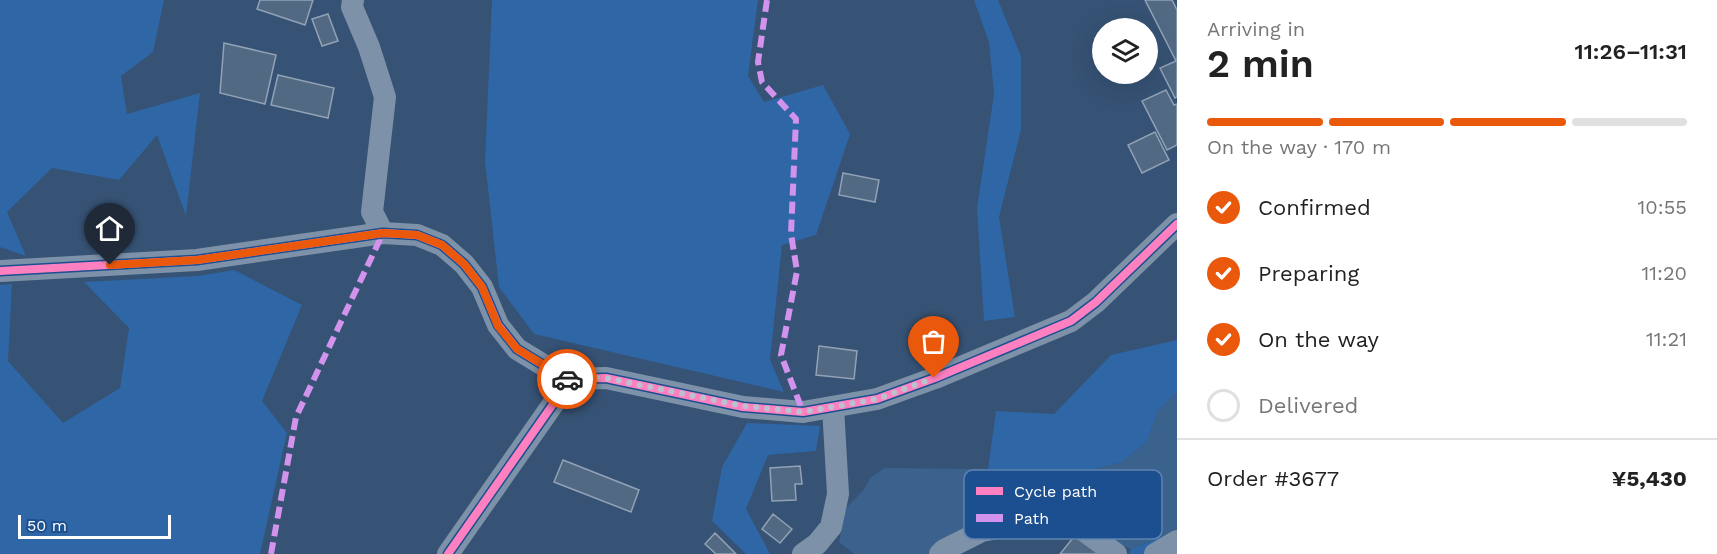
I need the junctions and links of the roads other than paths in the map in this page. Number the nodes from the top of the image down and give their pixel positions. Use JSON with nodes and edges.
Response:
{"nodes":[{"id":1,"x":353,"y":0,"type":"edge"},
{"id":2,"x":1177,"y":224,"type":"edge"},
{"id":3,"x":383,"y":233,"type":"junction"},
{"id":4,"x":0,"y":271,"type":"edge"},
{"id":5,"x":573,"y":383,"type":"junction"},
{"id":6,"x":833,"y":407,"type":"junction"},
{"id":7,"x":966,"y":539,"type":"edge"},
{"id":8,"x":1096,"y":539,"type":"edge"},
{"id":9,"x":1177,"y":542,"type":"edge"},
{"id":10,"x":818,"y":551,"type":"edge"},
{"id":11,"x":447,"y":554,"type":"edge"},
{"id":12,"x":940,"y":554,"type":"edge"},
{"id":13,"x":1116,"y":554,"type":"edge"},
{"id":14,"x":1155,"y":554,"type":"edge"}],
"edges":[{"from":1,"to":3,"type":"street"},
{"from":2,"to":6,"type":"street"},
{"from":3,"to":4,"type":"street"},
{"from":3,"to":5,"type":"street"},
{"from":5,"to":6,"type":"street"},
{"from":5,"to":11,"type":"street"},
{"from":6,"to":10,"type":"street"},
{"from":7,"to":12,"type":"street"},
{"from":8,"to":13,"type":"street"},
{"from":9,"to":14,"type":"street"}]}
